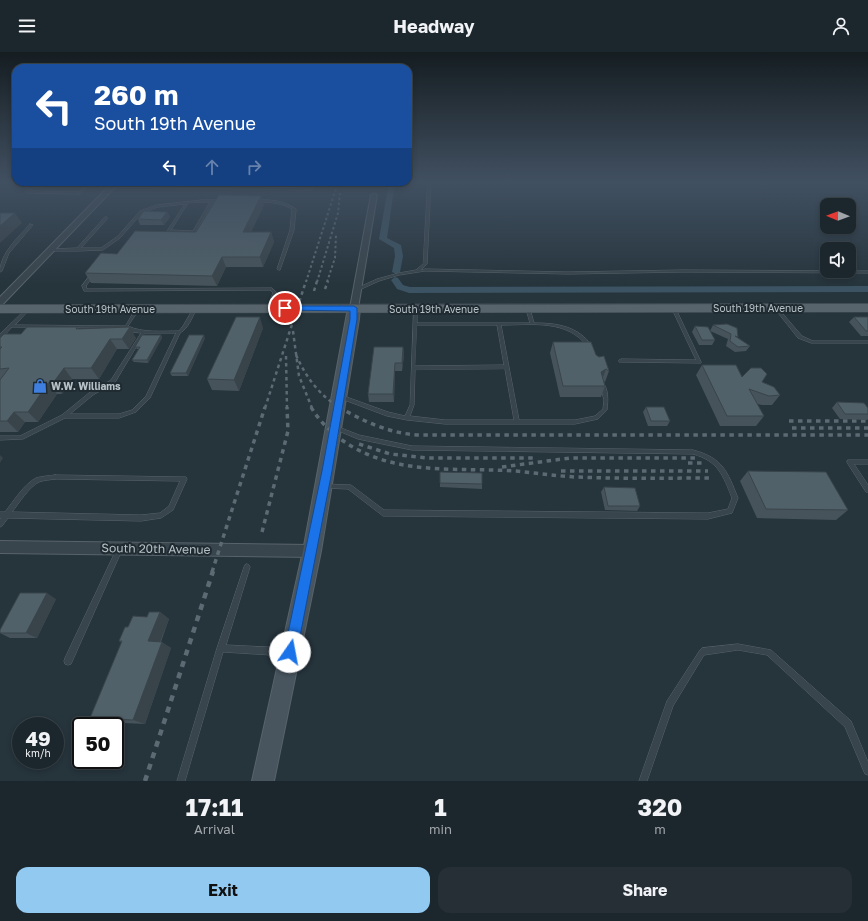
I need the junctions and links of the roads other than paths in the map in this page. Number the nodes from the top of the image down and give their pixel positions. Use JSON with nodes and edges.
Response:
{"nodes":[{"id":1,"x":84,"y":216,"type":"edge"},
{"id":2,"x":137,"y":216,"type":"edge"},
{"id":3,"x":179,"y":216,"type":"edge"},
{"id":4,"x":203,"y":216,"type":"edge"},
{"id":5,"x":293,"y":216,"type":"edge"},
{"id":6,"x":370,"y":216,"type":"edge"},
{"id":7,"x":428,"y":216,"type":"edge"},
{"id":8,"x":106,"y":218,"type":"dead end"},
{"id":9,"x":31,"y":225,"type":"dead end"},
{"id":10,"x":51,"y":250,"type":"junction"},
{"id":11,"x":78,"y":250,"type":"junction"},
{"id":12,"x":97,"y":268,"type":"edge"},
{"id":13,"x":279,"y":269,"type":"dead end"},
{"id":14,"x":0,"y":271,"type":"edge"},
{"id":15,"x":415,"y":272,"type":"junction"},
{"id":16,"x":868,"y":272,"type":"edge"},
{"id":17,"x":356,"y":290,"type":"junction"},
{"id":18,"x":0,"y":302,"type":"edge"},
{"id":19,"x":138,"y":308,"type":"junction"},
{"id":20,"x":195,"y":308,"type":"junction"},
{"id":21,"x":269,"y":308,"type":"junction"},
{"id":22,"x":354,"y":308,"type":"junction"},
{"id":23,"x":776,"y":308,"type":"junction"},
{"id":24,"x":868,"y":308,"type":"edge"},
{"id":25,"x":0,"y":309,"type":"edge"},
{"id":26,"x":28,"y":309,"type":"junction"},
{"id":27,"x":416,"y":309,"type":"junction"},
{"id":28,"x":528,"y":309,"type":"junction"},
{"id":29,"x":674,"y":309,"type":"junction"},
{"id":30,"x":415,"y":324,"type":"junction"},
{"id":31,"x":499,"y":324,"type":"junction"},
{"id":32,"x":532,"y":324,"type":"junction"},
{"id":33,"x":11,"y":326,"type":"junction"},
{"id":34,"x":126,"y":327,"type":"junction"},
{"id":35,"x":144,"y":332,"type":"junction"},
{"id":36,"x":178,"y":332,"type":"junction"},
{"id":37,"x":0,"y":337,"type":"edge"},
{"id":38,"x":868,"y":342,"type":"edge"},
{"id":39,"x":593,"y":354,"type":"edge"},
{"id":40,"x":621,"y":361,"type":"dead end"},
{"id":41,"x":414,"y":368,"type":"junction"},
{"id":42,"x":507,"y":368,"type":"junction"},
{"id":43,"x":602,"y":383,"type":"edge"},
{"id":44,"x":340,"y":397,"type":"junction"},
{"id":45,"x":64,"y":416,"type":"junction"},
{"id":46,"x":407,"y":418,"type":"junction"},
{"id":47,"x":517,"y":422,"type":"junction"},
{"id":48,"x":335,"y":427,"type":"junction"},
{"id":49,"x":0,"y":438,"type":"edge"},
{"id":50,"x":868,"y":462,"type":"edge"},
{"id":51,"x":324,"y":486,"type":"junction"},
{"id":52,"x":868,"y":490,"type":"edge"},
{"id":53,"x":0,"y":515,"type":"edge"},
{"id":54,"x":8,"y":515,"type":"junction"},
{"id":55,"x":0,"y":524,"type":"edge"},
{"id":56,"x":0,"y":547,"type":"edge"},
{"id":57,"x":119,"y":549,"type":"junction"},
{"id":58,"x":312,"y":551,"type":"junction"},
{"id":59,"x":247,"y":567,"type":"dead end"},
{"id":60,"x":221,"y":648,"type":"junction"},
{"id":61,"x":290,"y":652,"type":"junction"},
{"id":62,"x":68,"y":661,"type":"dead end"},
{"id":63,"x":868,"y":770,"type":"edge"},
{"id":64,"x":181,"y":781,"type":"edge"},
{"id":65,"x":263,"y":781,"type":"edge"},
{"id":66,"x":643,"y":781,"type":"edge"}],
"edges":[{"from":1,"to":10,"type":"street"},
{"from":2,"to":11,"type":"lane"},
{"from":3,"to":4,"type":"lane"},
{"from":5,"to":13,"type":"lane"},
{"from":6,"to":17,"type":"street"},
{"from":7,"to":15,"type":"lane"},
{"from":8,"to":11,"type":"lane"},
{"from":9,"to":14,"type":"lane"},
{"from":10,"to":11,"type":"lane"},
{"from":10,"to":18,"type":"street"},
{"from":12,"to":21,"type":"lane"},
{"from":15,"to":16,"type":"lane"},
{"from":15,"to":17,"type":"lane"},
{"from":17,"to":22,"type":"street"},
{"from":19,"to":20,"type":"main road","name":"South 19th Avenue"},
{"from":19,"to":26,"type":"main road","name":"South 19th Avenue"},
{"from":19,"to":34,"type":"lane"},
{"from":20,"to":21,"type":"main road","name":"South 19th Avenue"},
{"from":20,"to":36,"type":"lane"},
{"from":21,"to":22,"type":"main road","name":"South 19th Avenue"},
{"from":22,"to":27,"type":"main road","name":"South 19th Avenue"},
{"from":22,"to":44,"type":"main road"},
{"from":23,"to":24,"type":"main road","name":"South 19th Avenue"},
{"from":23,"to":29,"type":"main road","name":"South 19th Avenue"},
{"from":23,"to":38,"type":"lane"},
{"from":25,"to":26,"type":"main road","name":"South 19th Avenue"},
{"from":26,"to":33,"type":"lane"},
{"from":27,"to":28,"type":"main road","name":"South 19th Avenue"},
{"from":27,"to":30,"type":"lane"},
{"from":28,"to":29,"type":"main road","name":"South 19th Avenue"},
{"from":28,"to":32,"type":"lane"},
{"from":29,"to":40,"type":"lane"},
{"from":30,"to":31,"type":"lane"},
{"from":30,"to":41,"type":"lane"},
{"from":31,"to":32,"type":"lane"},
{"from":31,"to":42,"type":"lane"},
{"from":32,"to":39,"type":"lane"},
{"from":33,"to":34,"type":"lane"},
{"from":33,"to":37,"type":"lane"},
{"from":34,"to":35,"type":"lane"},
{"from":35,"to":36,"type":"lane"},
{"from":35,"to":45,"type":"lane"},
{"from":36,"to":45,"type":"lane"},
{"from":41,"to":42,"type":"lane"},
{"from":41,"to":46,"type":"lane"},
{"from":42,"to":47,"type":"lane"},
{"from":43,"to":47,"type":"lane"},
{"from":44,"to":46,"type":"lane"},
{"from":44,"to":48,"type":"main road"},
{"from":45,"to":49,"type":"lane"},
{"from":46,"to":47,"type":"lane"},
{"from":48,"to":51,"type":"main road"},
{"from":48,"to":51,"type":"lane"},
{"from":50,"to":52,"type":"lane"},
{"from":51,"to":58,"type":"main road"},
{"from":53,"to":54,"type":"lane"},
{"from":54,"to":54,"type":"lane"},
{"from":54,"to":55,"type":"lane"},
{"from":56,"to":57,"type":"street","name":"South 20th Avenue"},
{"from":57,"to":58,"type":"street","name":"South 20th Avenue"},
{"from":57,"to":62,"type":"lane"},
{"from":58,"to":61,"type":"main road"},
{"from":59,"to":60,"type":"lane"},
{"from":60,"to":61,"type":"lane"},
{"from":60,"to":64,"type":"lane"},
{"from":61,"to":65,"type":"main road"},
{"from":63,"to":66,"type":"lane"}]}
